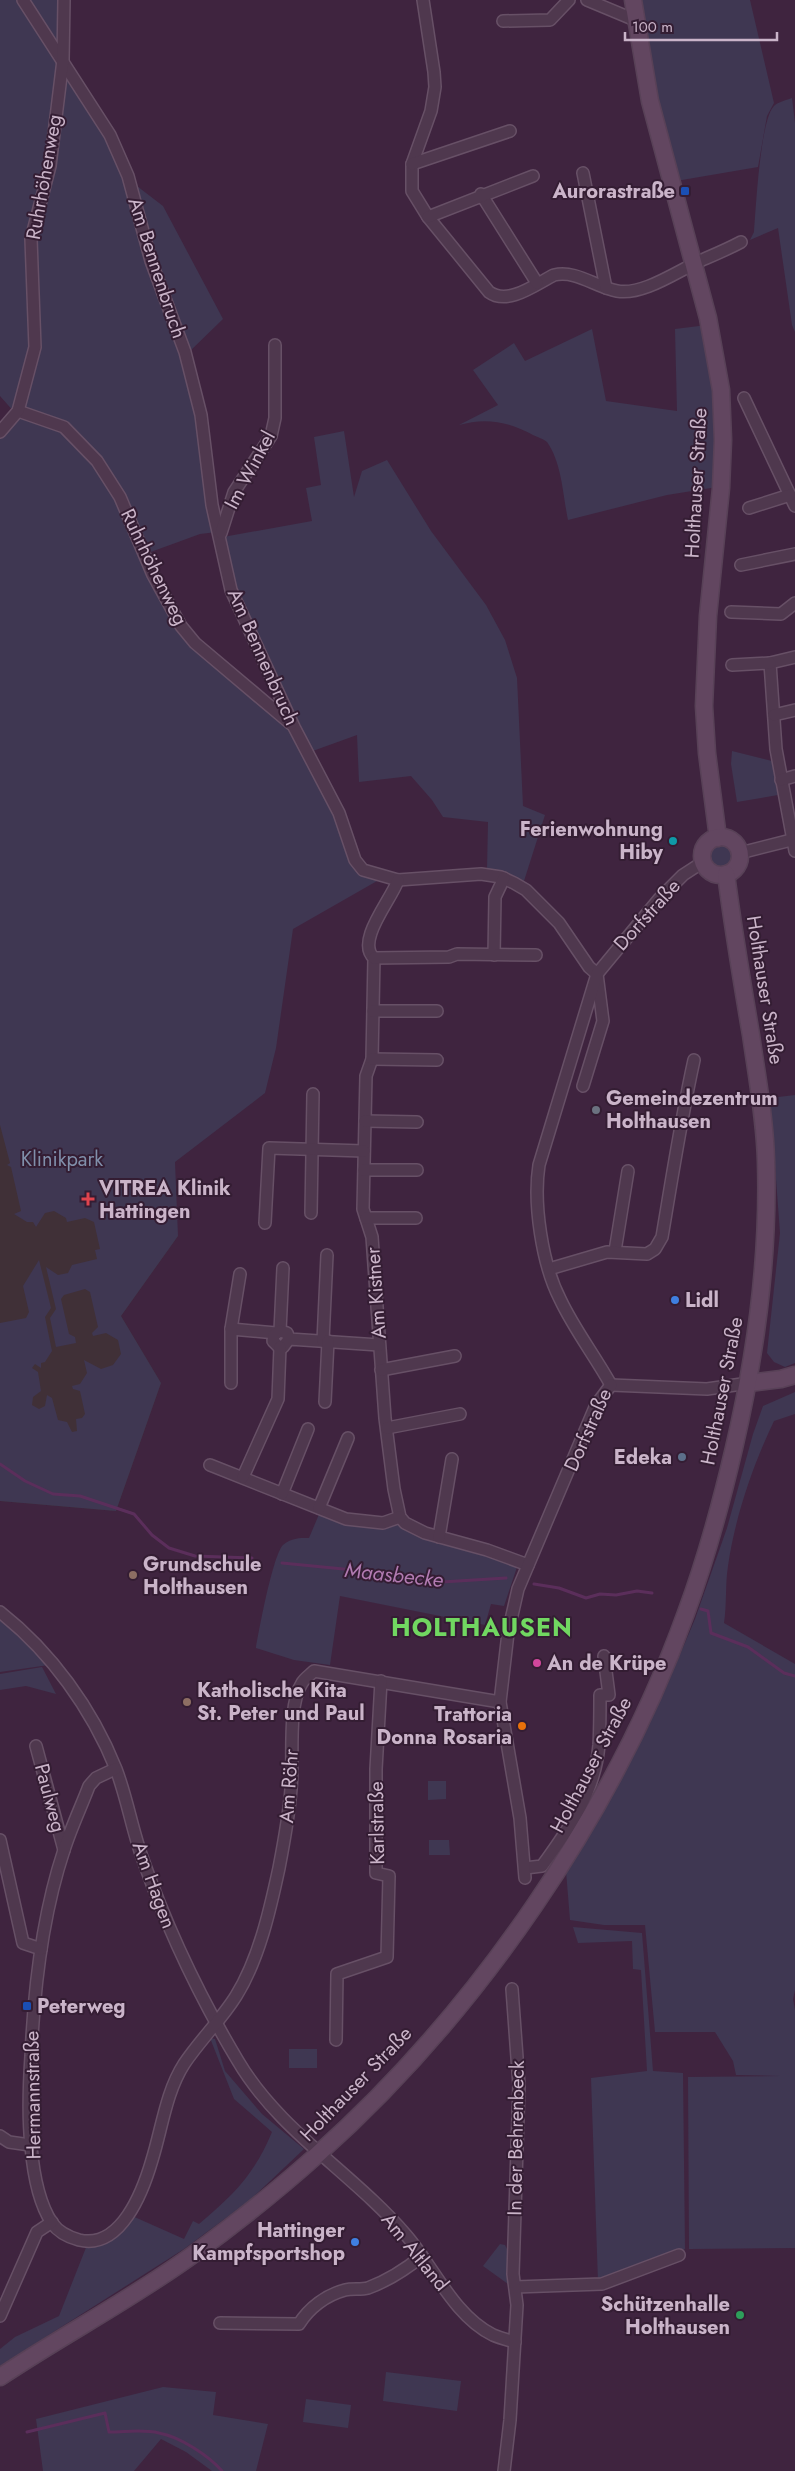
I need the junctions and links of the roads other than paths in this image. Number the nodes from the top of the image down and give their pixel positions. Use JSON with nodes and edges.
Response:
{"nodes":[{"id":1,"x":23,"y":0,"type":"edge"},
{"id":2,"x":64,"y":0,"type":"edge"},
{"id":3,"x":423,"y":0,"type":"edge"},
{"id":4,"x":569,"y":0,"type":"edge"},
{"id":5,"x":586,"y":0,"type":"edge"},
{"id":6,"x":633,"y":0,"type":"edge"},
{"id":7,"x":635,"y":20,"type":"junction"},
{"id":8,"x":503,"y":21,"type":"dead end"},
{"id":9,"x":63,"y":60,"type":"junction"},
{"id":10,"x":510,"y":131,"type":"dead end"},
{"id":11,"x":412,"y":164,"type":"junction"},
{"id":12,"x":583,"y":173,"type":"dead end"},
{"id":13,"x":533,"y":176,"type":"dead end"},
{"id":14,"x":481,"y":194,"type":"junction"},
{"id":15,"x":428,"y":217,"type":"junction"},
{"id":16,"x":741,"y":242,"type":"dead end"},
{"id":17,"x":694,"y":265,"type":"junction"},
{"id":18,"x":537,"y":283,"type":"junction"},
{"id":19,"x":606,"y":288,"type":"junction"},
{"id":20,"x":275,"y":345,"type":"dead end"},
{"id":21,"x":744,"y":398,"type":"dead end"},
{"id":22,"x":18,"y":411,"type":"junction"},
{"id":23,"x":0,"y":432,"type":"edge"},
{"id":24,"x":793,"y":501,"type":"edge"},
{"id":25,"x":749,"y":508,"type":"dead end"},
{"id":26,"x":220,"y":535,"type":"junction"},
{"id":27,"x":795,"y":554,"type":"edge"},
{"id":28,"x":741,"y":565,"type":"dead end"},
{"id":29,"x":795,"y":603,"type":"edge"},
{"id":30,"x":731,"y":612,"type":"dead end"},
{"id":31,"x":795,"y":657,"type":"edge"},
{"id":32,"x":770,"y":663,"type":"junction"},
{"id":33,"x":732,"y":665,"type":"dead end"},
{"id":34,"x":795,"y":710,"type":"edge"},
{"id":35,"x":774,"y":715,"type":"junction"},
{"id":36,"x":294,"y":727,"type":"junction"},
{"id":37,"x":795,"y":776,"type":"edge"},
{"id":38,"x":781,"y":780,"type":"junction"},
{"id":39,"x":718,"y":838,"type":"junction"},
{"id":40,"x":794,"y":843,"type":"edge"},
{"id":41,"x":740,"y":853,"type":"junction"},
{"id":42,"x":703,"y":862,"type":"junction"},
{"id":43,"x":726,"y":874,"type":"junction"},
{"id":44,"x":504,"y":878,"type":"junction"},
{"id":45,"x":398,"y":880,"type":"junction"},
{"id":46,"x":494,"y":955,"type":"junction"},
{"id":47,"x":536,"y":955,"type":"dead end"},
{"id":48,"x":374,"y":958,"type":"junction"},
{"id":49,"x":597,"y":974,"type":"junction"},
{"id":50,"x":373,"y":1011,"type":"junction"},
{"id":51,"x":437,"y":1011,"type":"dead end"},
{"id":52,"x":372,"y":1059,"type":"junction"},
{"id":53,"x":437,"y":1060,"type":"dead end"},
{"id":54,"x":694,"y":1060,"type":"dead end"},
{"id":55,"x":582,"y":1086,"type":"dead end"},
{"id":56,"x":313,"y":1094,"type":"dead end"},
{"id":57,"x":364,"y":1121,"type":"junction"},
{"id":58,"x":417,"y":1122,"type":"dead end"},
{"id":59,"x":312,"y":1149,"type":"junction"},
{"id":60,"x":364,"y":1151,"type":"junction"},
{"id":61,"x":364,"y":1170,"type":"junction"},
{"id":62,"x":417,"y":1170,"type":"dead end"},
{"id":63,"x":628,"y":1172,"type":"dead end"},
{"id":64,"x":311,"y":1213,"type":"dead end"},
{"id":65,"x":366,"y":1218,"type":"junction"},
{"id":66,"x":416,"y":1218,"type":"dead end"},
{"id":67,"x":265,"y":1223,"type":"dead end"},
{"id":68,"x":614,"y":1251,"type":"junction"},
{"id":69,"x":327,"y":1255,"type":"dead end"},
{"id":70,"x":283,"y":1268,"type":"dead end"},
{"id":71,"x":550,"y":1269,"type":"junction"},
{"id":72,"x":240,"y":1274,"type":"dead end"},
{"id":73,"x":231,"y":1329,"type":"junction"},
{"id":74,"x":278,"y":1332,"type":"junction"},
{"id":75,"x":289,"y":1339,"type":"junction"},
{"id":76,"x":326,"y":1341,"type":"junction"},
{"id":77,"x":379,"y":1345,"type":"junction"},
{"id":78,"x":280,"y":1346,"type":"junction"},
{"id":79,"x":455,"y":1356,"type":"dead end"},
{"id":80,"x":381,"y":1370,"type":"junction"},
{"id":81,"x":795,"y":1375,"type":"edge"},
{"id":82,"x":231,"y":1383,"type":"dead end"},
{"id":83,"x":749,"y":1383,"type":"junction"},
{"id":84,"x":611,"y":1385,"type":"junction"},
{"id":85,"x":325,"y":1402,"type":"dead end"},
{"id":86,"x":460,"y":1414,"type":"dead end"},
{"id":87,"x":387,"y":1428,"type":"junction"},
{"id":88,"x":308,"y":1429,"type":"dead end"},
{"id":89,"x":348,"y":1438,"type":"dead end"},
{"id":90,"x":452,"y":1459,"type":"dead end"},
{"id":91,"x":210,"y":1464,"type":"dead end"},
{"id":92,"x":243,"y":1477,"type":"junction"},
{"id":93,"x":282,"y":1494,"type":"junction"},
{"id":94,"x":319,"y":1508,"type":"junction"},
{"id":95,"x":400,"y":1516,"type":"junction"},
{"id":96,"x":440,"y":1538,"type":"junction"},
{"id":97,"x":528,"y":1565,"type":"junction"},
{"id":98,"x":0,"y":1612,"type":"edge"},
{"id":99,"x":604,"y":1656,"type":"dead end"},
{"id":100,"x":381,"y":1681,"type":"junction"},
{"id":101,"x":500,"y":1702,"type":"junction"},
{"id":102,"x":36,"y":1746,"type":"dead end"},
{"id":103,"x":116,"y":1769,"type":"junction"},
{"id":104,"x":0,"y":1840,"type":"edge"},
{"id":105,"x":64,"y":1850,"type":"junction"},
{"id":106,"x":41,"y":1949,"type":"junction"},
{"id":107,"x":512,"y":1989,"type":"dead end"},
{"id":108,"x":216,"y":2021,"type":"junction"},
{"id":109,"x":336,"y":2040,"type":"dead end"},
{"id":110,"x":0,"y":2136,"type":"edge"},
{"id":111,"x":30,"y":2145,"type":"junction"},
{"id":112,"x":320,"y":2153,"type":"junction"},
{"id":113,"x":52,"y":2222,"type":"junction"},
{"id":114,"x":679,"y":2255,"type":"dead end"},
{"id":115,"x":422,"y":2256,"type":"junction"},
{"id":116,"x":515,"y":2287,"type":"junction"},
{"id":117,"x":0,"y":2316,"type":"edge"},
{"id":118,"x":220,"y":2323,"type":"dead end"},
{"id":119,"x":515,"y":2342,"type":"junction"},
{"id":120,"x":0,"y":2377,"type":"edge"},
{"id":121,"x":504,"y":2471,"type":"edge"}],
"edges":[{"from":1,"to":9,"type":"street","name":"Am Bennenbruch"},
{"from":2,"to":9,"type":"street","name":"Ruhrhöhenweg"},
{"from":3,"to":11,"type":"street"},
{"from":4,"to":8,"type":"street"},
{"from":5,"to":7,"type":"street"},
{"from":6,"to":7,"type":"street","name":"Holthauser Straße"},
{"from":7,"to":17,"type":"street","name":"Holthauser Straße"},
{"from":9,"to":22,"type":"street","name":"Ruhrhöhenweg"},
{"from":9,"to":26,"type":"street","name":"Am Bennenbruch"},
{"from":10,"to":11,"type":"street"},
{"from":11,"to":15,"type":"street"},
{"from":12,"to":19,"type":"street"},
{"from":13,"to":14,"type":"street"},
{"from":14,"to":15,"type":"street"},
{"from":14,"to":18,"type":"street"},
{"from":15,"to":18,"type":"street"},
{"from":16,"to":17,"type":"street"},
{"from":17,"to":19,"type":"street"},
{"from":17,"to":39,"type":"street","name":"Holthauser Straße"},
{"from":18,"to":19,"type":"street"},
{"from":20,"to":26,"type":"street","name":"Im Winkel"},
{"from":21,"to":24,"type":"street"},
{"from":22,"to":23,"type":"street","name":"Ruhrhöhenweg"},
{"from":22,"to":36,"type":"street","name":"Ruhrhöhenweg"},
{"from":24,"to":25,"type":"street"},
{"from":26,"to":36,"type":"street","name":"Am Bennenbruch"},
{"from":27,"to":28,"type":"street"},
{"from":29,"to":30,"type":"street"},
{"from":31,"to":32,"type":"street"},
{"from":32,"to":33,"type":"street"},
{"from":32,"to":35,"type":"street"},
{"from":34,"to":35,"type":"street"},
{"from":35,"to":38,"type":"street"},
{"from":36,"to":45,"type":"street","name":"Am Bennenbruch"},
{"from":37,"to":38,"type":"street"},
{"from":38,"to":40,"type":"street"},
{"from":39,"to":41,"type":"street"},
{"from":39,"to":42,"type":"street"},
{"from":40,"to":41,"type":"street"},
{"from":41,"to":43,"type":"street"},
{"from":42,"to":43,"type":"street"},
{"from":42,"to":49,"type":"street","name":"Dorfstraße"},
{"from":43,"to":83,"type":"street","name":"Holthauser Straße"},
{"from":44,"to":45,"type":"street","name":"Am Bennenbruch"},
{"from":44,"to":46,"type":"street"},
{"from":44,"to":49,"type":"street","name":"Am Bennenbruch"},
{"from":45,"to":48,"type":"street","name":"Am Kistner"},
{"from":46,"to":47,"type":"street"},
{"from":46,"to":48,"type":"street"},
{"from":48,"to":50,"type":"street","name":"Am Kistner"},
{"from":49,"to":55,"type":"street"},
{"from":49,"to":71,"type":"street","name":"Dorfstraße"},
{"from":50,"to":51,"type":"street"},
{"from":50,"to":52,"type":"street","name":"Am Kistner"},
{"from":52,"to":53,"type":"street"},
{"from":52,"to":57,"type":"street","name":"Am Kistner"},
{"from":54,"to":68,"type":"street"},
{"from":56,"to":59,"type":"street"},
{"from":57,"to":58,"type":"street"},
{"from":57,"to":60,"type":"street","name":"Am Kistner"},
{"from":59,"to":60,"type":"street"},
{"from":59,"to":64,"type":"street"},
{"from":59,"to":67,"type":"street"},
{"from":60,"to":61,"type":"street","name":"Am Kistner"},
{"from":61,"to":62,"type":"street"},
{"from":61,"to":65,"type":"street","name":"Am Kistner"},
{"from":63,"to":68,"type":"street"},
{"from":65,"to":66,"type":"street","name":"Am Kistner"},
{"from":65,"to":77,"type":"street","name":"Am Kistner"},
{"from":68,"to":71,"type":"street"},
{"from":69,"to":76,"type":"street"},
{"from":70,"to":74,"type":"street"},
{"from":71,"to":84,"type":"street","name":"Dorfstraße"},
{"from":72,"to":73,"type":"street"},
{"from":73,"to":74,"type":"street"},
{"from":73,"to":82,"type":"street"},
{"from":74,"to":75,"type":"street"},
{"from":74,"to":78,"type":"street"},
{"from":75,"to":76,"type":"street"},
{"from":75,"to":78,"type":"street"},
{"from":76,"to":77,"type":"street"},
{"from":76,"to":85,"type":"street"},
{"from":77,"to":80,"type":"street","name":"Am Kistner"},
{"from":78,"to":92,"type":"street"},
{"from":79,"to":80,"type":"street","name":"Am Kistner"},
{"from":80,"to":87,"type":"street","name":"Am Kistner"},
{"from":81,"to":83,"type":"street"},
{"from":83,"to":84,"type":"street"},
{"from":83,"to":112,"type":"street","name":"Holthauser Straße"},
{"from":84,"to":97,"type":"street","name":"Dorfstraße"},
{"from":86,"to":87,"type":"street"},
{"from":87,"to":95,"type":"street","name":"Am Kistner"},
{"from":88,"to":93,"type":"street"},
{"from":89,"to":94,"type":"street"},
{"from":90,"to":96,"type":"street"},
{"from":91,"to":92,"type":"street"},
{"from":92,"to":93,"type":"street"},
{"from":93,"to":94,"type":"street"},
{"from":94,"to":95,"type":"street"},
{"from":95,"to":96,"type":"street"},
{"from":96,"to":97,"type":"street"},
{"from":97,"to":101,"type":"street","name":"Dorfstraße"},
{"from":98,"to":103,"type":"street","name":"Am Hagen"},
{"from":99,"to":101,"type":"street","name":"Dorfstraße"},
{"from":100,"to":101,"type":"street","name":"Am Röhr"},
{"from":100,"to":108,"type":"street","name":"Am Röhr"},
{"from":100,"to":109,"type":"street","name":"Karlstraße"},
{"from":102,"to":105,"type":"street","name":"Paulweg"},
{"from":103,"to":105,"type":"street","name":"Hermannstraße"},
{"from":103,"to":108,"type":"street","name":"Am Hagen"},
{"from":104,"to":106,"type":"street"},
{"from":105,"to":106,"type":"street","name":"Hermannstraße"},
{"from":106,"to":111,"type":"street","name":"Hermannstraße"},
{"from":107,"to":116,"type":"street","name":"In der Behrenbeck"},
{"from":108,"to":112,"type":"street","name":"Am Hagen"},
{"from":108,"to":113,"type":"street","name":"Hermannstraße"},
{"from":110,"to":111,"type":"street"},
{"from":111,"to":113,"type":"street","name":"Hermannstraße"},
{"from":112,"to":115,"type":"street","name":"Am Altland"},
{"from":112,"to":120,"type":"street","name":"Holthauser Straße"},
{"from":113,"to":117,"type":"street"},
{"from":114,"to":116,"type":"street"},
{"from":115,"to":118,"type":"street"},
{"from":115,"to":119,"type":"street","name":"Am Altland"},
{"from":116,"to":119,"type":"street","name":"In der Behrenbeck"},
{"from":119,"to":121,"type":"street","name":"In der Behrenbeck"}]}
